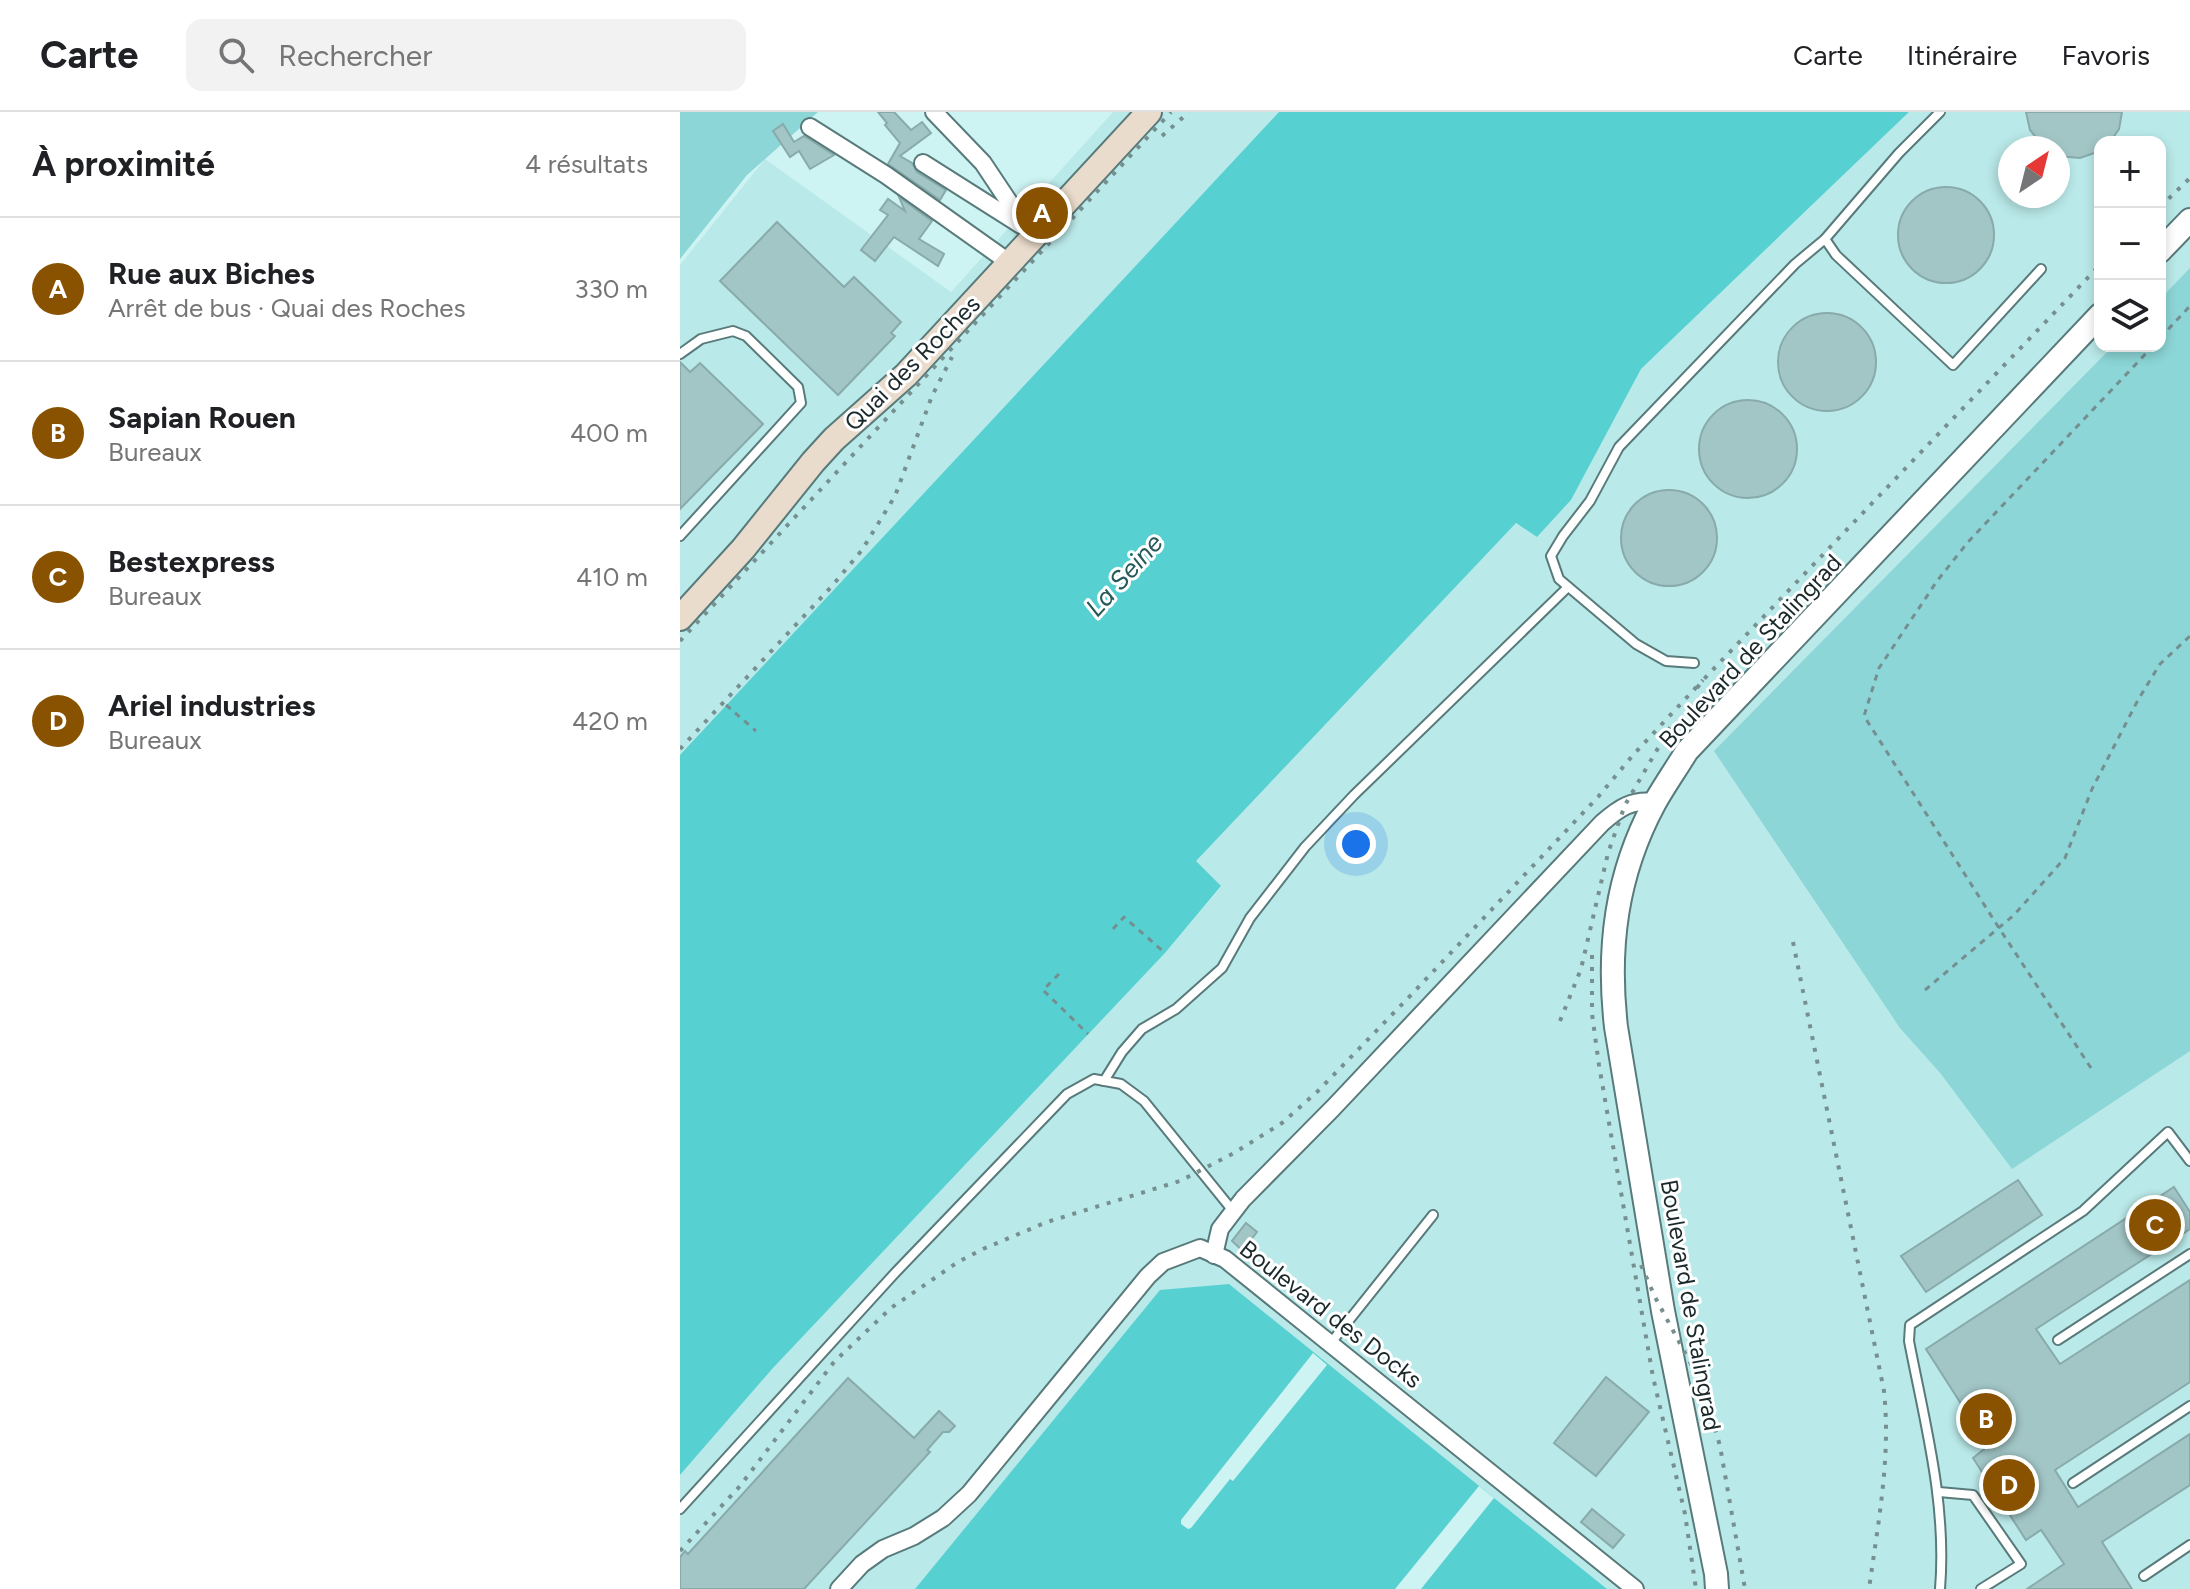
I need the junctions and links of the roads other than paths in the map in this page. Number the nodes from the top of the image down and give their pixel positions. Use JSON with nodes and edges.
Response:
{"nodes":[{"id":1,"x":934,"y":112,"type":"edge"},
{"id":2,"x":1149,"y":112,"type":"edge"},
{"id":3,"x":1940,"y":112,"type":"edge"},
{"id":4,"x":810,"y":127,"type":"dead end"},
{"id":5,"x":923,"y":163,"type":"dead end"},
{"id":6,"x":2190,"y":220,"type":"edge"},
{"id":7,"x":1037,"y":233,"type":"junction"},
{"id":8,"x":1825,"y":239,"type":"junction"},
{"id":9,"x":2166,"y":245,"type":"edge"},
{"id":10,"x":1010,"y":263,"type":"junction"},
{"id":11,"x":2041,"y":269,"type":"dead end"},
{"id":12,"x":2094,"y":321,"type":"edge"},
{"id":13,"x":680,"y":354,"type":"edge"},
{"id":14,"x":680,"y":536,"type":"edge"},
{"id":15,"x":1568,"y":587,"type":"junction"},
{"id":16,"x":680,"y":618,"type":"edge"},
{"id":17,"x":1694,"y":663,"type":"dead end"},
{"id":18,"x":1655,"y":802,"type":"junction"},
{"id":19,"x":1104,"y":1081,"type":"junction"},
{"id":20,"x":2190,"y":1161,"type":"edge"},
{"id":21,"x":1233,"y":1212,"type":"junction"},
{"id":22,"x":1433,"y":1215,"type":"dead end"},
{"id":23,"x":2190,"y":1254,"type":"edge"},
{"id":24,"x":1214,"y":1255,"type":"junction"},
{"id":25,"x":2058,"y":1340,"type":"dead end"},
{"id":26,"x":1330,"y":1344,"type":"junction"},
{"id":27,"x":2190,"y":1406,"type":"edge"},
{"id":28,"x":2073,"y":1483,"type":"dead end"},
{"id":29,"x":1939,"y":1492,"type":"junction"},
{"id":30,"x":680,"y":1509,"type":"edge"},
{"id":31,"x":2190,"y":1545,"type":"edge"},
{"id":32,"x":2144,"y":1576,"type":"dead end"},
{"id":33,"x":1718,"y":1584,"type":"edge"},
{"id":34,"x":839,"y":1589,"type":"edge"},
{"id":35,"x":1635,"y":1589,"type":"edge"},
{"id":36,"x":1940,"y":1589,"type":"edge"},
{"id":37,"x":1981,"y":1589,"type":"edge"}],
"edges":[{"from":1,"to":7,"type":"street"},
{"from":2,"to":7,"type":"main road","name":"Quai des Roches"},
{"from":3,"to":8,"type":"lane"},
{"from":4,"to":10,"type":"street"},
{"from":5,"to":7,"type":"street"},
{"from":6,"to":9,"type":"street"},
{"from":7,"to":10,"type":"main road","name":"Quai des Roches"},
{"from":8,"to":11,"type":"lane"},
{"from":8,"to":15,"type":"lane"},
{"from":10,"to":16,"type":"main road","name":"Quai des Roches"},
{"from":12,"to":18,"type":"street","name":"Boulevard de Stalingrad"},
{"from":13,"to":14,"type":"lane"},
{"from":15,"to":17,"type":"lane"},
{"from":15,"to":19,"type":"lane"},
{"from":18,"to":21,"type":"street"},
{"from":18,"to":33,"type":"street","name":"Boulevard de Stalingrad"},
{"from":19,"to":21,"type":"lane"},
{"from":19,"to":30,"type":"lane"},
{"from":20,"to":29,"type":"lane"},
{"from":21,"to":24,"type":"street"},
{"from":22,"to":26,"type":"lane"},
{"from":23,"to":25,"type":"lane"},
{"from":24,"to":26,"type":"street","name":"Boulevard des Docks"},
{"from":24,"to":34,"type":"street","name":"Boulevard des Docks"},
{"from":26,"to":35,"type":"street","name":"Boulevard des Docks"},
{"from":27,"to":28,"type":"lane"},
{"from":29,"to":36,"type":"lane"},
{"from":29,"to":37,"type":"lane"},
{"from":31,"to":32,"type":"lane"}]}
